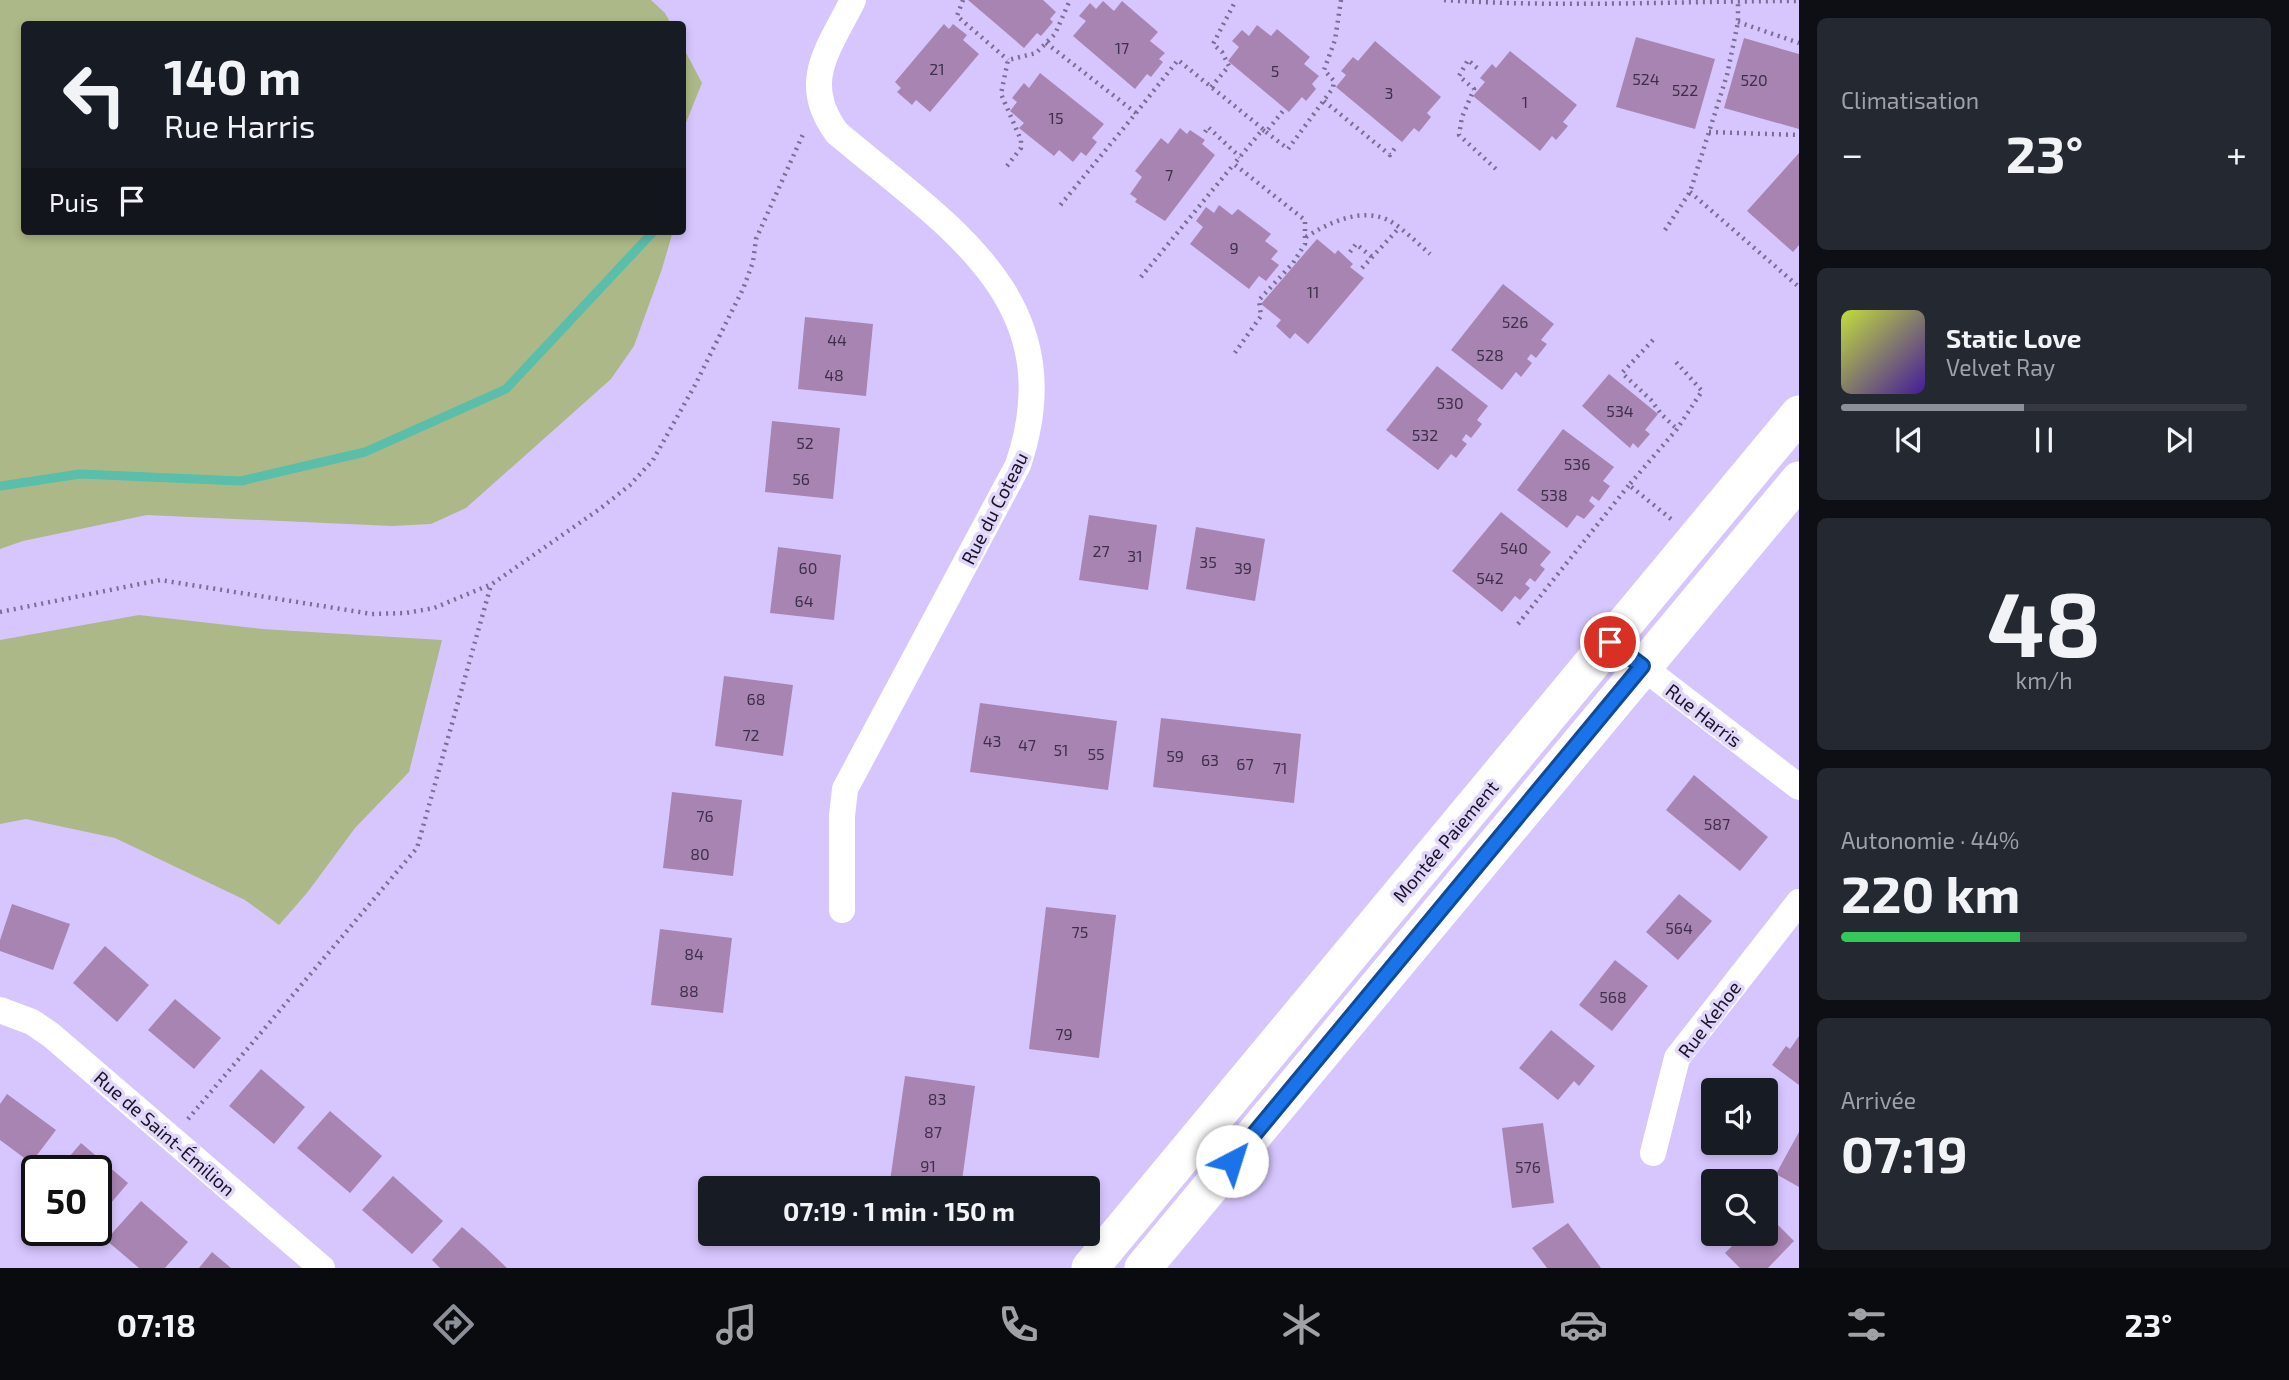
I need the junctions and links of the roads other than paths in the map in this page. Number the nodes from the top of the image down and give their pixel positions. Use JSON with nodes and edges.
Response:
{"nodes":[{"id":1,"x":853,"y":0,"type":"edge"},
{"id":2,"x":1799,"y":414,"type":"edge"},
{"id":3,"x":1799,"y":480,"type":"edge"},
{"id":4,"x":1610,"y":642,"type":"junction"},
{"id":5,"x":1642,"y":666,"type":"junction"},
{"id":6,"x":1799,"y":787,"type":"edge"},
{"id":7,"x":1799,"y":902,"type":"edge"},
{"id":8,"x":842,"y":910,"type":"dead end"},
{"id":9,"x":0,"y":1010,"type":"edge"},
{"id":10,"x":1653,"y":1153,"type":"dead end"},
{"id":11,"x":322,"y":1268,"type":"edge"},
{"id":12,"x":1090,"y":1268,"type":"edge"},
{"id":13,"x":1143,"y":1268,"type":"edge"}],
"edges":[{"from":1,"to":8,"type":"street","name":"Rue du Coteau"},
{"from":2,"to":4,"type":"main road","name":"Montée Paiement"},
{"from":3,"to":5,"type":"main road","name":"Montée Paiement"},
{"from":4,"to":5,"type":"street","name":"Rue Harris"},
{"from":4,"to":12,"type":"main road","name":"Montée Paiement"},
{"from":5,"to":6,"type":"street","name":"Rue Harris"},
{"from":5,"to":13,"type":"main road","name":"Montée Paiement"},
{"from":7,"to":10,"type":"street","name":"Rue Kehoe"},
{"from":9,"to":11,"type":"street","name":"Rue de Saint-Émilion"}]}
